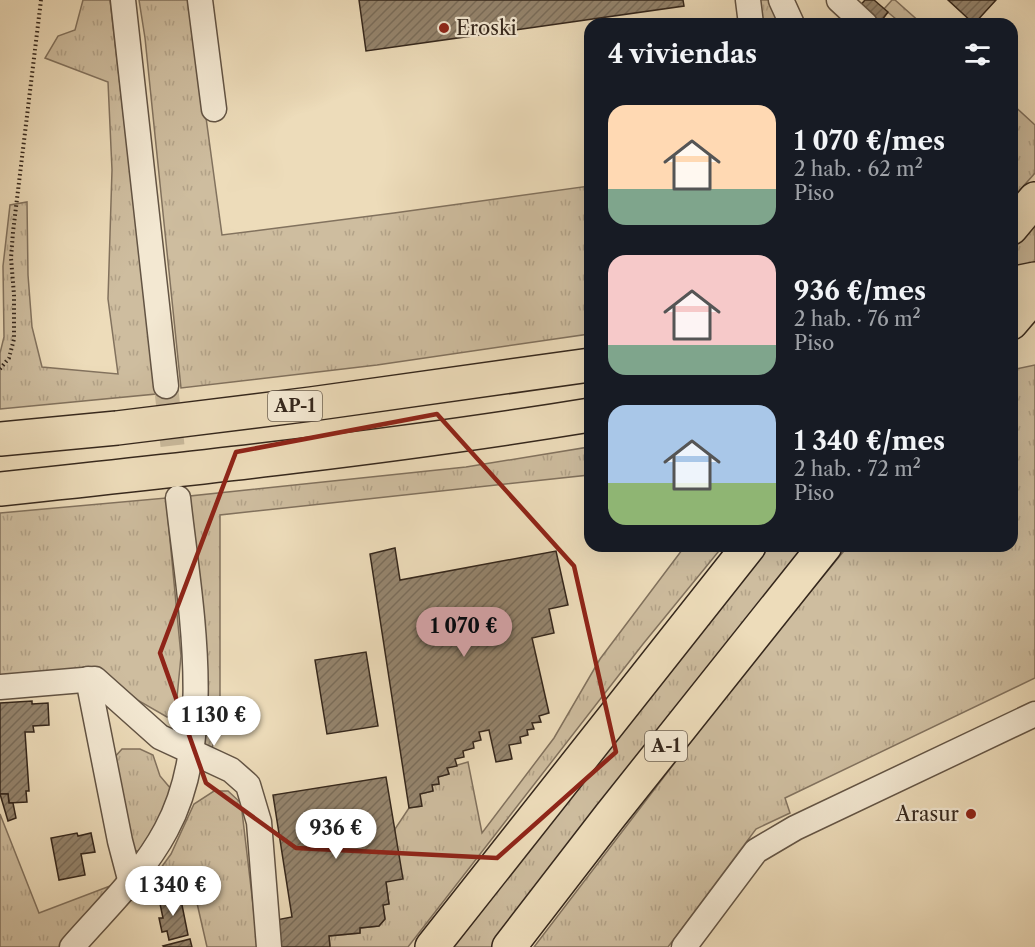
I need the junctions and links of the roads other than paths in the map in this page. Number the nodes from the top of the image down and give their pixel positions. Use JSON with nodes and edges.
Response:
{"nodes":[{"id":1,"x":123,"y":0,"type":"edge"},
{"id":2,"x":200,"y":0,"type":"edge"},
{"id":3,"x":748,"y":0,"type":"edge"},
{"id":4,"x":781,"y":0,"type":"edge"},
{"id":5,"x":839,"y":0,"type":"edge"},
{"id":6,"x":750,"y":18,"type":"edge"},
{"id":7,"x":789,"y":18,"type":"edge"},
{"id":8,"x":858,"y":18,"type":"edge"},
{"id":9,"x":214,"y":109,"type":"dead end"},
{"id":10,"x":1035,"y":199,"type":"edge"},
{"id":11,"x":1018,"y":220,"type":"edge"},
{"id":12,"x":1035,"y":279,"type":"edge"},
{"id":13,"x":1018,"y":283,"type":"edge"},
{"id":14,"x":1035,"y":295,"type":"edge"},
{"id":15,"x":1018,"y":315,"type":"edge"},
{"id":16,"x":1035,"y":330,"type":"edge"},
{"id":17,"x":1018,"y":334,"type":"edge"},
{"id":18,"x":584,"y":366,"type":"edge"},
{"id":19,"x":166,"y":386,"type":"tunnel mouth"},
{"id":20,"x":584,"y":417,"type":"edge"},
{"id":21,"x":0,"y":438,"type":"edge"},
{"id":22,"x":0,"y":489,"type":"edge"},
{"id":23,"x":178,"y":498,"type":"tunnel mouth"},
{"id":24,"x":744,"y":552,"type":"edge"},
{"id":25,"x":820,"y":552,"type":"edge"},
{"id":26,"x":88,"y":679,"type":"junction"},
{"id":27,"x":0,"y":687,"type":"edge"},
{"id":28,"x":1035,"y":714,"type":"edge"},
{"id":29,"x":192,"y":753,"type":"junction"},
{"id":30,"x":131,"y":883,"type":"junction"},
{"id":31,"x":72,"y":947,"type":"edge"},
{"id":32,"x":269,"y":947,"type":"edge"},
{"id":33,"x":432,"y":947,"type":"edge"},
{"id":34,"x":510,"y":947,"type":"edge"},
{"id":35,"x":684,"y":947,"type":"edge"}],
"edges":[{"from":1,"to":19,"type":"street"},
{"from":2,"to":9,"type":"street"},
{"from":3,"to":6,"type":"street"},
{"from":4,"to":7,"type":"street"},
{"from":5,"to":8,"type":"street"},
{"from":10,"to":11,"type":"highway"},
{"from":12,"to":13,"type":"highway"},
{"from":14,"to":15,"type":"highway"},
{"from":16,"to":17,"type":"highway"},
{"from":18,"to":21,"type":"highway","number":"AP-1"},
{"from":20,"to":22,"type":"highway"},
{"from":23,"to":29,"type":"street"},
{"from":24,"to":33,"type":"highway"},
{"from":25,"to":34,"type":"highway","number":"A-1"},
{"from":26,"to":27,"type":"street"},
{"from":26,"to":29,"type":"street"},
{"from":26,"to":30,"type":"street"},
{"from":28,"to":35,"type":"street"},
{"from":29,"to":30,"type":"street"},
{"from":29,"to":32,"type":"street"},
{"from":30,"to":31,"type":"street"}]}
